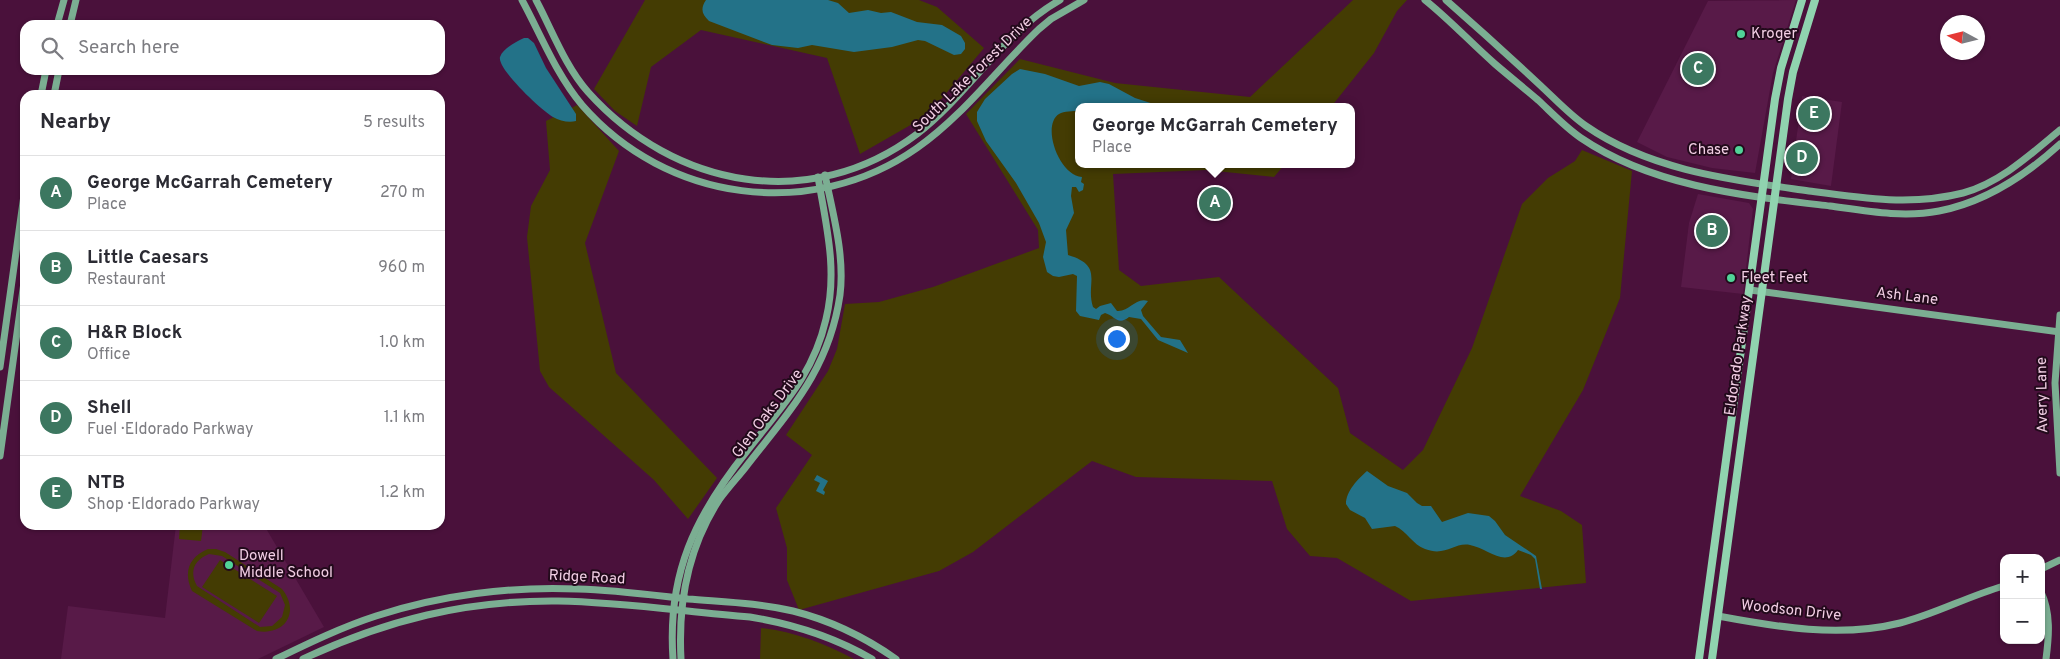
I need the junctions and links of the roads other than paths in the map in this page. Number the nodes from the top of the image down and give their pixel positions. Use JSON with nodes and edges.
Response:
{"nodes":[{"id":1,"x":64,"y":0,"type":"edge"},
{"id":2,"x":76,"y":0,"type":"edge"},
{"id":3,"x":522,"y":0,"type":"edge"},
{"id":4,"x":536,"y":0,"type":"edge"},
{"id":5,"x":1060,"y":0,"type":"edge"},
{"id":6,"x":1084,"y":0,"type":"edge"},
{"id":7,"x":1425,"y":0,"type":"edge"},
{"id":8,"x":1446,"y":0,"type":"edge"},
{"id":9,"x":1802,"y":0,"type":"edge"},
{"id":10,"x":1815,"y":0,"type":"edge"},
{"id":11,"x":58,"y":20,"type":"edge"},
{"id":12,"x":71,"y":20,"type":"edge"},
{"id":13,"x":1781,"y":68,"type":"junction"},
{"id":14,"x":1792,"y":72,"type":"junction"},
{"id":15,"x":45,"y":75,"type":"edge"},
{"id":16,"x":58,"y":75,"type":"edge"},
{"id":17,"x":42,"y":90,"type":"edge"},
{"id":18,"x":55,"y":90,"type":"edge"},
{"id":19,"x":2060,"y":130,"type":"edge"},
{"id":20,"x":2060,"y":144,"type":"edge"},
{"id":21,"x":822,"y":176,"type":"junction"},
{"id":22,"x":1764,"y":184,"type":"junction"},
{"id":23,"x":1776,"y":186,"type":"junction"},
{"id":24,"x":824,"y":188,"type":"junction"},
{"id":25,"x":1763,"y":197,"type":"junction"},
{"id":26,"x":1775,"y":199,"type":"junction"},
{"id":27,"x":20,"y":224,"type":"edge"},
{"id":28,"x":1750,"y":290,"type":"junction"},
{"id":29,"x":1762,"y":292,"type":"junction"},
{"id":30,"x":20,"y":311,"type":"edge"},
{"id":31,"x":2060,"y":315,"type":"edge"},
{"id":32,"x":2059,"y":332,"type":"edge"},
{"id":33,"x":0,"y":367,"type":"edge"},
{"id":34,"x":0,"y":456,"type":"edge"},
{"id":35,"x":2060,"y":473,"type":"edge"},
{"id":36,"x":2060,"y":560,"type":"edge"},
{"id":37,"x":2045,"y":567,"type":"edge"},
{"id":38,"x":2000,"y":587,"type":"edge"},
{"id":39,"x":679,"y":598,"type":"junction"},
{"id":40,"x":2044,"y":599,"type":"edge"},
{"id":41,"x":752,"y":605,"type":"junction"},
{"id":42,"x":673,"y":610,"type":"junction"},
{"id":43,"x":681,"y":611,"type":"junction"},
{"id":44,"x":1718,"y":616,"type":"junction"},
{"id":45,"x":750,"y":617,"type":"junction"},
{"id":46,"x":276,"y":659,"type":"edge"},
{"id":47,"x":302,"y":659,"type":"edge"},
{"id":48,"x":673,"y":659,"type":"edge"},
{"id":49,"x":681,"y":659,"type":"edge"},
{"id":50,"x":872,"y":659,"type":"edge"},
{"id":51,"x":896,"y":659,"type":"edge"},
{"id":52,"x":1699,"y":659,"type":"edge"},
{"id":53,"x":1712,"y":659,"type":"edge"},
{"id":54,"x":2046,"y":659,"type":"edge"}],
"edges":[{"from":1,"to":11,"type":"main road"},
{"from":2,"to":12,"type":"main road"},
{"from":3,"to":24,"type":"main road","name":"South Lake Forest Drive"},
{"from":4,"to":21,"type":"main road","name":"South Lake Forest Drive"},
{"from":5,"to":21,"type":"main road","name":"South Lake Forest Drive"},
{"from":6,"to":24,"type":"main road","name":"South Lake Forest Drive"},
{"from":7,"to":25,"type":"main road"},
{"from":8,"to":22,"type":"main road"},
{"from":9,"to":13,"type":"main road","name":"Eldorado Parkway"},
{"from":10,"to":14,"type":"main road","name":"Eldorado Parkway"},
{"from":13,"to":14,"type":"main road"},
{"from":13,"to":22,"type":"main road","name":"Eldorado Parkway"},
{"from":14,"to":23,"type":"main road","name":"Eldorado Parkway"},
{"from":15,"to":17,"type":"main road"},
{"from":16,"to":18,"type":"main road"},
{"from":19,"to":23,"type":"main road"},
{"from":20,"to":26,"type":"main road"},
{"from":21,"to":24,"type":"main road","name":"Glen Oaks Drive"},
{"from":22,"to":23,"type":"main road"},
{"from":22,"to":25,"type":"main road","name":"Eldorado Parkway"},
{"from":23,"to":26,"type":"main road","name":"Eldorado Parkway"},
{"from":24,"to":39,"type":"main road","name":"Glen Oaks Drive"},
{"from":25,"to":26,"type":"main road"},
{"from":25,"to":28,"type":"main road","name":"Eldorado Parkway"},
{"from":26,"to":29,"type":"main road","name":"Eldorado Parkway"},
{"from":27,"to":33,"type":"main road"},
{"from":28,"to":29,"type":"main road","name":"Ash Lane"},
{"from":28,"to":52,"type":"main road","name":"Eldorado Parkway"},
{"from":29,"to":32,"type":"main road","name":"Ash Lane"},
{"from":29,"to":44,"type":"main road","name":"Eldorado Parkway"},
{"from":30,"to":34,"type":"main road"},
{"from":31,"to":32,"type":"main road","name":"Avery Lane"},
{"from":32,"to":35,"type":"main road","name":"Avery Lane"},
{"from":36,"to":37,"type":"main road"},
{"from":38,"to":44,"type":"main road","name":"Woodson Drive"},
{"from":39,"to":41,"type":"main road","name":"Ridge Road"},
{"from":39,"to":42,"type":"main road","name":"Glen Oaks Drive"},
{"from":39,"to":43,"type":"main road","name":"Glen Oaks Drive"},
{"from":39,"to":46,"type":"main road","name":"Ridge Road"},
{"from":40,"to":54,"type":"main road"},
{"from":41,"to":45,"type":"main road"},
{"from":41,"to":51,"type":"main road","name":"Ridge Road"},
{"from":42,"to":43,"type":"main road","name":"Ridge Road"},
{"from":42,"to":47,"type":"main road","name":"Ridge Road"},
{"from":42,"to":48,"type":"main road","name":"Glen Oaks Drive"},
{"from":43,"to":45,"type":"main road","name":"Ridge Road"},
{"from":43,"to":49,"type":"main road","name":"Glen Oaks Drive"},
{"from":44,"to":53,"type":"main road","name":"Eldorado Parkway"},
{"from":45,"to":50,"type":"main road","name":"Ridge Road"}]}
